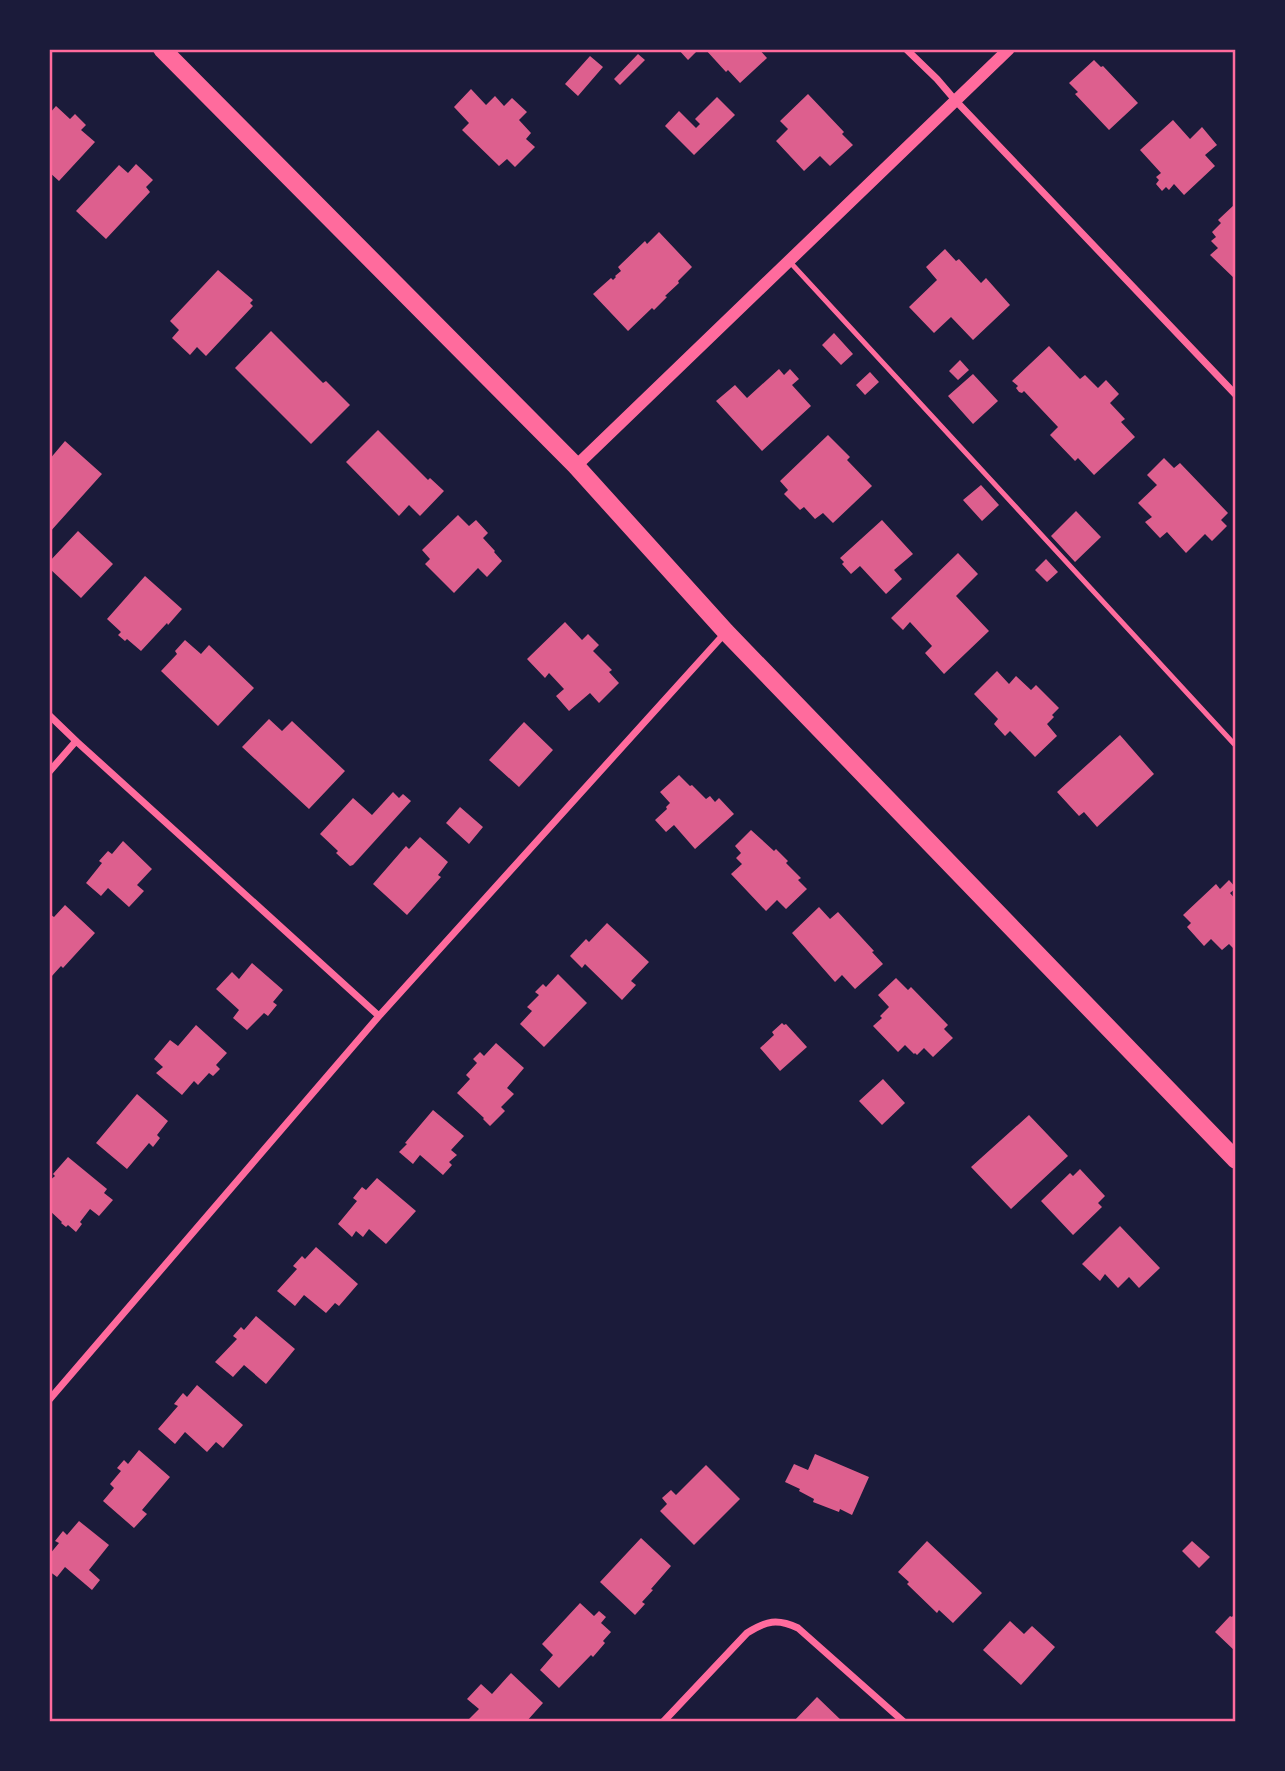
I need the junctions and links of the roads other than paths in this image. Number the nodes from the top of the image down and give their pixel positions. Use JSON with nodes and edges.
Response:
{"nodes":[{"id":1,"x":162,"y":49,"type":"edge"},
{"id":2,"x":906,"y":49,"type":"edge"},
{"id":3,"x":1009,"y":49,"type":"edge"},
{"id":4,"x":955,"y":100,"type":"junction"},
{"id":5,"x":789,"y":261,"type":"junction"},
{"id":6,"x":1236,"y":394,"type":"edge"},
{"id":7,"x":576,"y":466,"type":"junction"},
{"id":8,"x":726,"y":632,"type":"junction"},
{"id":9,"x":49,"y":715,"type":"edge"},
{"id":10,"x":75,"y":741,"type":"junction"},
{"id":11,"x":1236,"y":746,"type":"edge"},
{"id":12,"x":49,"y":772,"type":"edge"},
{"id":13,"x":379,"y":1016,"type":"junction"},
{"id":14,"x":1236,"y":1160,"type":"edge"},
{"id":15,"x":49,"y":1399,"type":"edge"},
{"id":16,"x":663,"y":1722,"type":"edge"},
{"id":17,"x":904,"y":1722,"type":"edge"}],
"edges":[{"from":1,"to":7,"type":"main road"},
{"from":2,"to":4,"type":"street"},
{"from":3,"to":4,"type":"street"},
{"from":4,"to":5,"type":"street"},
{"from":4,"to":6,"type":"street"},
{"from":5,"to":7,"type":"street"},
{"from":5,"to":11,"type":"lane"},
{"from":7,"to":8,"type":"main road"},
{"from":8,"to":13,"type":"street"},
{"from":8,"to":14,"type":"main road"},
{"from":9,"to":10,"type":"street"},
{"from":10,"to":12,"type":"street"},
{"from":10,"to":13,"type":"street"},
{"from":13,"to":15,"type":"street"},
{"from":16,"to":17,"type":"street"}]}
